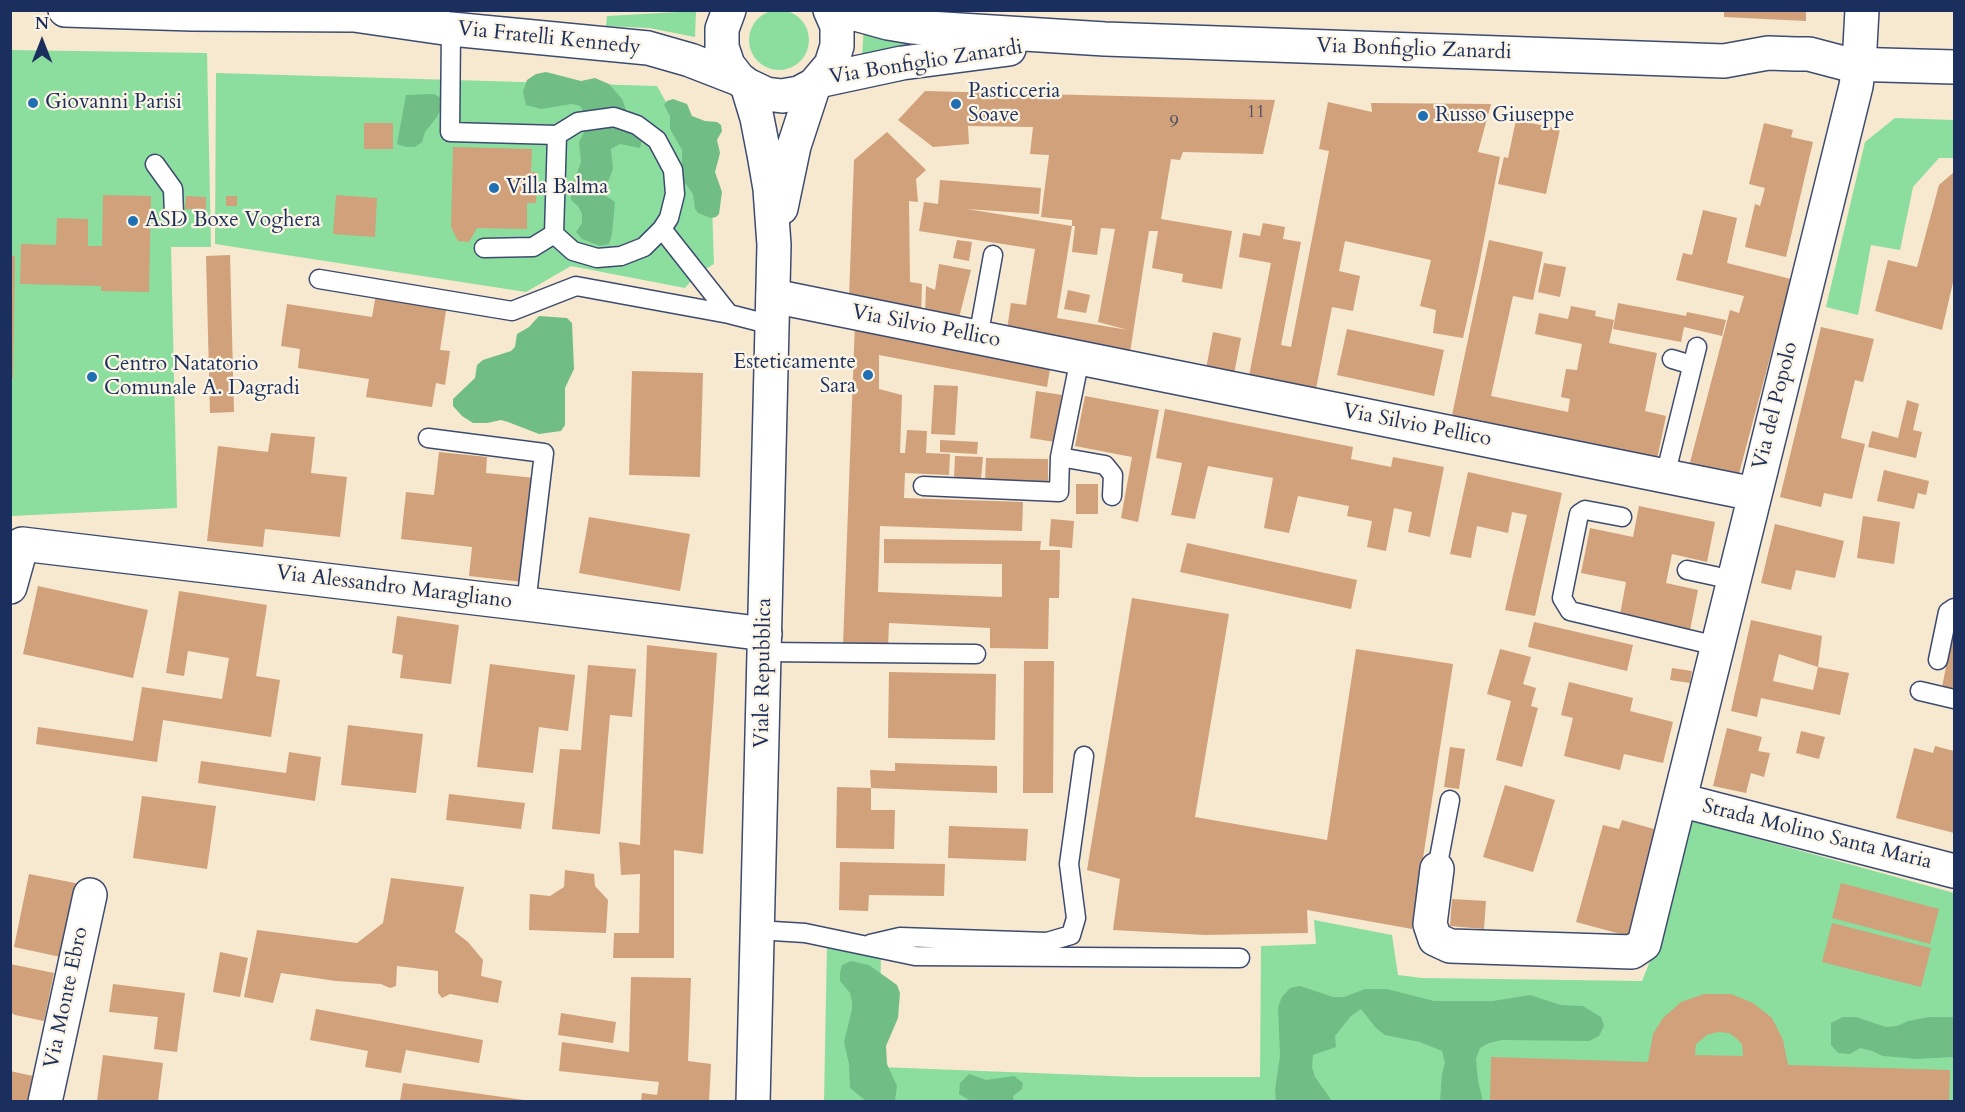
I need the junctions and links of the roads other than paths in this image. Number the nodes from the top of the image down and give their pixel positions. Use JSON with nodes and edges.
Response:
{"nodes":[{"id":1,"x":65,"y":10,"type":"edge"},
{"id":2,"x":397,"y":10,"type":"edge"},
{"id":3,"x":729,"y":10,"type":"edge"},
{"id":4,"x":830,"y":10,"type":"edge"},
{"id":5,"x":841,"y":10,"type":"edge"},
{"id":6,"x":1862,"y":10,"type":"edge"},
{"id":7,"x":86,"y":11,"type":"edge"},
{"id":8,"x":354,"y":15,"type":"junction"},
{"id":9,"x":451,"y":29,"type":"junction"},
{"id":10,"x":1105,"y":39,"type":"junction"},
{"id":11,"x":1853,"y":64,"type":"junction"},
{"id":12,"x":1954,"y":68,"type":"edge"},
{"id":13,"x":743,"y":82,"type":"junction"},
{"id":14,"x":816,"y":83,"type":"junction"},
{"id":15,"x":557,"y":135,"type":"junction"},
{"id":16,"x":155,"y":164,"type":"dead end"},
{"id":17,"x":174,"y":214,"type":"dead end"},
{"id":18,"x":662,"y":229,"type":"junction"},
{"id":19,"x":554,"y":234,"type":"junction"},
{"id":20,"x":774,"y":245,"type":"junction"},
{"id":21,"x":484,"y":248,"type":"dead end"},
{"id":22,"x":993,"y":255,"type":"dead end"},
{"id":23,"x":319,"y":279,"type":"dead end"},
{"id":24,"x":772,"y":310,"type":"junction"},
{"id":25,"x":729,"y":314,"type":"junction"},
{"id":26,"x":978,"y":338,"type":"junction"},
{"id":27,"x":1080,"y":358,"type":"junction"},
{"id":28,"x":1672,"y":359,"type":"dead end"},
{"id":29,"x":428,"y":438,"type":"dead end"},
{"id":30,"x":1060,"y":457,"type":"junction"},
{"id":31,"x":1665,"y":476,"type":"junction"},
{"id":32,"x":923,"y":486,"type":"dead end"},
{"id":33,"x":1754,"y":494,"type":"junction"},
{"id":34,"x":1112,"y":496,"type":"dead end"},
{"id":35,"x":1622,"y":517,"type":"dead end"},
{"id":36,"x":1687,"y":570,"type":"dead end"},
{"id":37,"x":1733,"y":580,"type":"junction"},
{"id":38,"x":10,"y":587,"type":"edge"},
{"id":39,"x":526,"y":604,"type":"junction"},
{"id":40,"x":1954,"y":608,"type":"edge"},
{"id":41,"x":764,"y":643,"type":"junction"},
{"id":42,"x":1717,"y":646,"type":"junction"},
{"id":43,"x":976,"y":654,"type":"dead end"},
{"id":44,"x":1938,"y":660,"type":"dead end"},
{"id":45,"x":1920,"y":691,"type":"dead end"},
{"id":46,"x":1954,"y":699,"type":"edge"},
{"id":47,"x":1084,"y":756,"type":"dead end"},
{"id":48,"x":1450,"y":800,"type":"dead end"},
{"id":49,"x":1680,"y":800,"type":"junction"},
{"id":50,"x":1437,"y":869,"type":"joint"},
{"id":51,"x":1954,"y":871,"type":"edge"},
{"id":52,"x":90,"y":895,"type":"dead end"},
{"id":53,"x":757,"y":930,"type":"junction"},
{"id":54,"x":866,"y":945,"type":"junction"},
{"id":55,"x":1240,"y":958,"type":"dead end"},
{"id":56,"x":45,"y":1101,"type":"edge"},
{"id":57,"x":753,"y":1101,"type":"edge"}],
"edges":[{"from":1,"to":7,"type":"street","name":"Via Fratelli Kennedy"},
{"from":2,"to":8,"type":"street","name":"Via Fratelli Kennedy"},
{"from":3,"to":13,"type":"street"},
{"from":4,"to":14,"type":"street","name":"Via Bonfiglio Zanardi"},
{"from":5,"to":10,"type":"street","name":"Via Bonfiglio Zanardi"},
{"from":6,"to":11,"type":"street","name":"Via del Popolo"},
{"from":7,"to":8,"type":"street","name":"Via Fratelli Kennedy"},
{"from":8,"to":9,"type":"street","name":"Via Fratelli Kennedy"},
{"from":9,"to":13,"type":"street","name":"Via Fratelli Kennedy"},
{"from":9,"to":15,"type":"lane"},
{"from":10,"to":11,"type":"street","name":"Via Bonfiglio Zanardi"},
{"from":10,"to":14,"type":"street","name":"Via Bonfiglio Zanardi"},
{"from":11,"to":12,"type":"street","name":"Via Bonfiglio Zanardi"},
{"from":11,"to":33,"type":"street","name":"Via del Popolo"},
{"from":13,"to":14,"type":"street","name":"Via Bonfiglio Zanardi"},
{"from":13,"to":20,"type":"street","name":"Viale Repubblica"},
{"from":14,"to":20,"type":"street","name":"Viale Repubblica"},
{"from":15,"to":18,"type":"lane"},
{"from":15,"to":19,"type":"lane"},
{"from":16,"to":17,"type":"lane"},
{"from":18,"to":19,"type":"lane"},
{"from":18,"to":25,"type":"lane"},
{"from":19,"to":21,"type":"lane"},
{"from":20,"to":24,"type":"street","name":"Viale Repubblica"},
{"from":22,"to":26,"type":"lane"},
{"from":23,"to":25,"type":"lane"},
{"from":24,"to":25,"type":"lane"},
{"from":24,"to":26,"type":"street","name":"Via Silvio Pellico"},
{"from":24,"to":41,"type":"street","name":"Viale Repubblica"},
{"from":26,"to":27,"type":"street","name":"Via Silvio Pellico"},
{"from":27,"to":30,"type":"lane"},
{"from":27,"to":31,"type":"street","name":"Via Silvio Pellico"},
{"from":28,"to":31,"type":"lane"},
{"from":29,"to":39,"type":"lane"},
{"from":30,"to":32,"type":"lane"},
{"from":30,"to":34,"type":"lane"},
{"from":31,"to":33,"type":"street","name":"Via Silvio Pellico"},
{"from":33,"to":37,"type":"street","name":"Via del Popolo"},
{"from":35,"to":42,"type":"lane"},
{"from":36,"to":37,"type":"lane"},
{"from":37,"to":42,"type":"street","name":"Via del Popolo"},
{"from":38,"to":39,"type":"street","name":"Via Alessandro Maragliano"},
{"from":39,"to":41,"type":"street","name":"Via Alessandro Maragliano"},
{"from":40,"to":44,"type":"lane"},
{"from":41,"to":43,"type":"lane"},
{"from":41,"to":53,"type":"street","name":"Viale Repubblica"},
{"from":42,"to":49,"type":"street","name":"Via del Popolo"},
{"from":45,"to":46,"type":"lane"},
{"from":47,"to":54,"type":"lane"},
{"from":48,"to":50,"type":"lane"},
{"from":49,"to":50,"type":"street","name":"Via del Popolo"},
{"from":49,"to":51,"type":"street","name":"Strada Molino Santa Maria"},
{"from":52,"to":56,"type":"street","name":"Via Monte Ebro"},
{"from":53,"to":54,"type":"lane"},
{"from":53,"to":57,"type":"street","name":"Viale Repubblica"},
{"from":54,"to":55,"type":"lane"}]}
